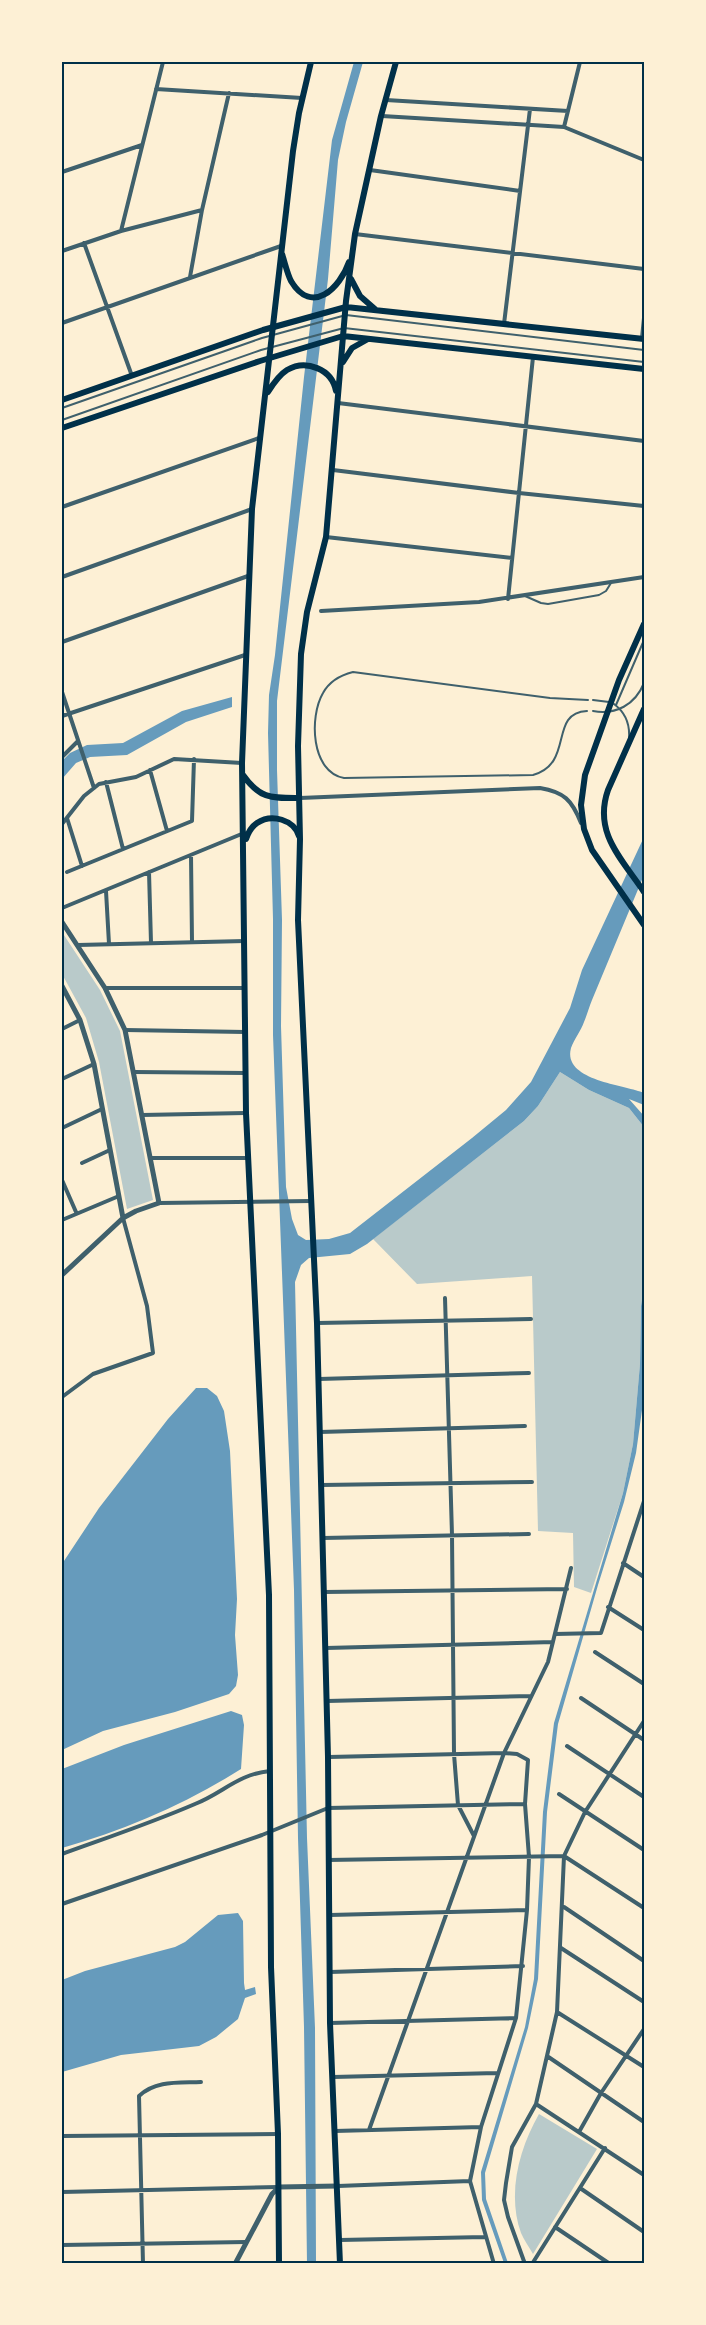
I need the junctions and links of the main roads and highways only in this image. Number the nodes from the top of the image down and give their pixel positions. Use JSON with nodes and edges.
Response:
{"nodes":[{"id":1,"x":311,"y":62,"type":"edge"},
{"id":2,"x":396,"y":62,"type":"edge"},
{"id":3,"x":354,"y":244,"type":"junction"},
{"id":4,"x":281,"y":249,"type":"junction"},
{"id":5,"x":350,"y":275,"type":"junction"},
{"id":6,"x":376,"y":311,"type":"junction"},
{"id":7,"x":343,"y":312,"type":"junction"},
{"id":8,"x":274,"y":327,"type":"junction"},
{"id":9,"x":340,"y":337,"type":"junction"},
{"id":10,"x":369,"y":339,"type":"junction"},
{"id":11,"x":643,"y":339,"type":"edge"},
{"id":12,"x":270,"y":358,"type":"junction"},
{"id":13,"x":340,"y":368,"type":"junction"},
{"id":14,"x":645,"y":369,"type":"edge"},
{"id":15,"x":266,"y":396,"type":"junction"},
{"id":16,"x":62,"y":400,"type":"edge"},
{"id":17,"x":338,"y":404,"type":"junction"},
{"id":18,"x":62,"y":428,"type":"edge"},
{"id":19,"x":645,"y":624,"type":"edge"},
{"id":20,"x":645,"y":709,"type":"edge"},
{"id":21,"x":242,"y":773,"type":"junction"},
{"id":22,"x":299,"y":798,"type":"junction"},
{"id":23,"x":247,"y":831,"type":"junction"},
{"id":24,"x":300,"y":840,"type":"junction"},
{"id":25,"x":645,"y":892,"type":"edge"},
{"id":26,"x":645,"y":925,"type":"edge"},
{"id":27,"x":279,"y":2264,"type":"edge"},
{"id":28,"x":340,"y":2264,"type":"edge"}],
"edges":[{"from":1,"to":4,"type":"main road"},
{"from":2,"to":3,"type":"main road"},
{"from":3,"to":4,"type":"main road"},
{"from":3,"to":5,"type":"main road"},
{"from":4,"to":8,"type":"main road"},
{"from":5,"to":6,"type":"main road"},
{"from":5,"to":7,"type":"main road"},
{"from":6,"to":7,"type":"main road"},
{"from":6,"to":11,"type":"main road"},
{"from":7,"to":8,"type":"main road"},
{"from":7,"to":9,"type":"main road"},
{"from":8,"to":12,"type":"main road"},
{"from":8,"to":16,"type":"main road"},
{"from":9,"to":10,"type":"main road"},
{"from":9,"to":12,"type":"main road"},
{"from":9,"to":13,"type":"main road"},
{"from":10,"to":13,"type":"main road"},
{"from":10,"to":14,"type":"main road"},
{"from":12,"to":15,"type":"main road"},
{"from":12,"to":18,"type":"main road"},
{"from":13,"to":17,"type":"main road"},
{"from":15,"to":17,"type":"main road"},
{"from":15,"to":21,"type":"main road"},
{"from":17,"to":22,"type":"main road"},
{"from":19,"to":26,"type":"main road"},
{"from":20,"to":25,"type":"main road"},
{"from":21,"to":22,"type":"main road"},
{"from":21,"to":23,"type":"main road"},
{"from":22,"to":24,"type":"main road"},
{"from":23,"to":24,"type":"main road"},
{"from":23,"to":27,"type":"main road"},
{"from":24,"to":28,"type":"main road"}]}
